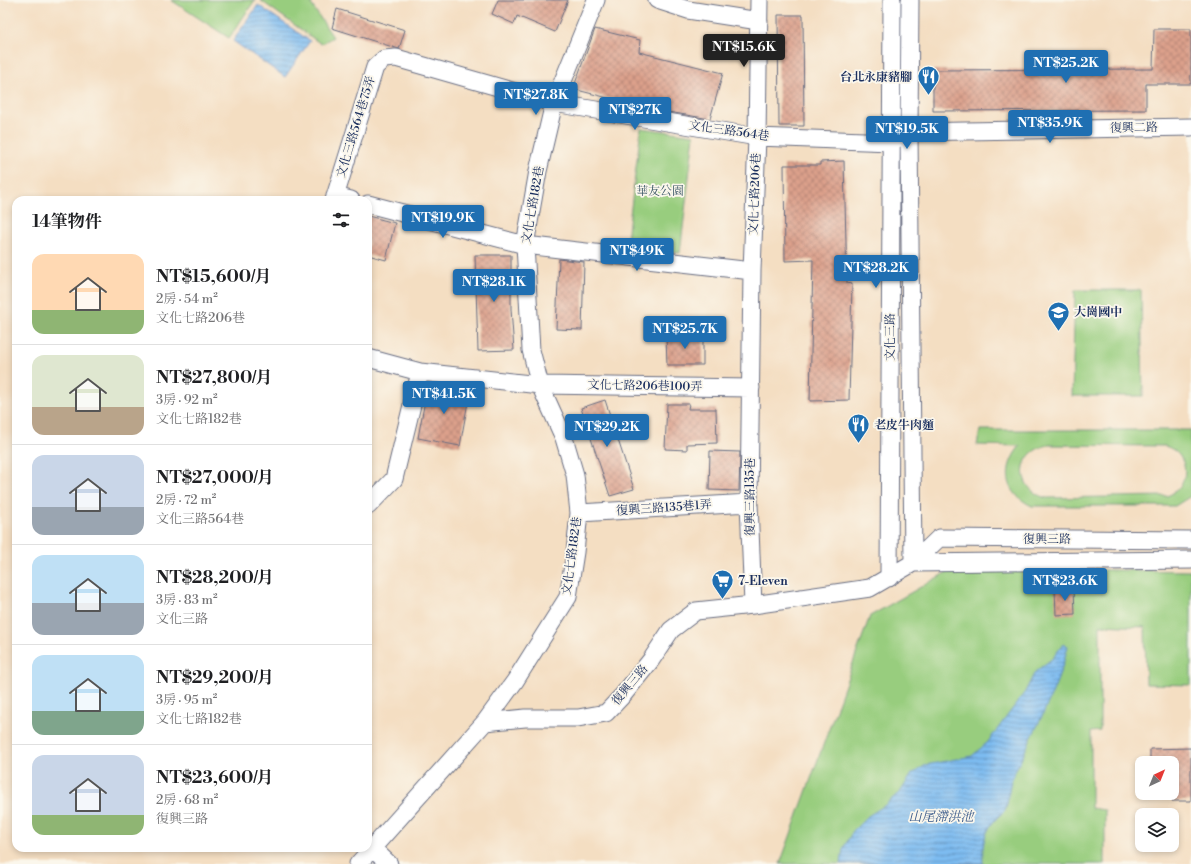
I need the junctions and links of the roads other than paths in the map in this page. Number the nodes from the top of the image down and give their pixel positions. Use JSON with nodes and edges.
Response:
{"nodes":[{"id":1,"x":596,"y":0,"type":"edge"},
{"id":2,"x":657,"y":0,"type":"edge"},
{"id":3,"x":760,"y":0,"type":"edge"},
{"id":4,"x":892,"y":0,"type":"edge"},
{"id":5,"x":910,"y":0,"type":"edge"},
{"id":6,"x":759,"y":21,"type":"junction"},
{"id":7,"x":384,"y":59,"type":"joint"},
{"id":8,"x":554,"y":104,"type":"junction"},
{"id":9,"x":1191,"y":127,"type":"edge"},
{"id":10,"x":909,"y":132,"type":"junction"},
{"id":11,"x":757,"y":137,"type":"junction"},
{"id":12,"x":891,"y":142,"type":"junction"},
{"id":13,"x":335,"y":196,"type":"edge"},
{"id":14,"x":372,"y":205,"type":"edge"},
{"id":15,"x":525,"y":245,"type":"junction"},
{"id":16,"x":752,"y":271,"type":"junction"},
{"id":17,"x":372,"y":359,"type":"edge"},
{"id":18,"x":420,"y":372,"type":"junction"},
{"id":19,"x":540,"y":385,"type":"junction"},
{"id":20,"x":752,"y":388,"type":"junction"},
{"id":21,"x":372,"y":502,"type":"edge"},
{"id":22,"x":749,"y":503,"type":"junction"},
{"id":23,"x":579,"y":513,"type":"junction"},
{"id":24,"x":1191,"y":540,"type":"edge"},
{"id":25,"x":1191,"y":560,"type":"edge"},
{"id":26,"x":914,"y":563,"type":"junction"},
{"id":27,"x":889,"y":578,"type":"junction"},
{"id":28,"x":753,"y":605,"type":"junction"},
{"id":29,"x":485,"y":722,"type":"junction"},
{"id":30,"x":372,"y":848,"type":"joint"},
{"id":31,"x":368,"y":852,"type":"edge"},
{"id":32,"x":358,"y":864,"type":"edge"},
{"id":33,"x":389,"y":864,"type":"edge"}],
"edges":[{"from":1,"to":8,"type":"street","name":"文化七路182巷"},
{"from":2,"to":6,"type":"street"},
{"from":3,"to":6,"type":"street","name":"文化七路206巷"},
{"from":4,"to":12,"type":"street","name":"文化三路"},
{"from":5,"to":10,"type":"street","name":"文化三路"},
{"from":6,"to":11,"type":"street","name":"文化七路206巷"},
{"from":7,"to":8,"type":"street","name":"文化三路564巷"},
{"from":7,"to":13,"type":"street","name":"文化三路564巷75弄"},
{"from":8,"to":11,"type":"street","name":"文化三路564巷"},
{"from":8,"to":15,"type":"street","name":"文化七路182巷"},
{"from":9,"to":10,"type":"street","name":"復興二路"},
{"from":10,"to":12,"type":"street"},
{"from":10,"to":26,"type":"street","name":"文化三路"},
{"from":11,"to":12,"type":"street","name":"文化三路564巷"},
{"from":11,"to":16,"type":"street","name":"文化七路206巷"},
{"from":12,"to":27,"type":"street","name":"文化三路"},
{"from":14,"to":15,"type":"street"},
{"from":15,"to":16,"type":"street"},
{"from":15,"to":19,"type":"street","name":"文化七路182巷"},
{"from":16,"to":20,"type":"street","name":"文化七路206巷"},
{"from":17,"to":18,"type":"street","name":"文化七路206巷100弄"},
{"from":18,"to":19,"type":"street","name":"文化七路206巷100弄"},
{"from":18,"to":21,"type":"street"},
{"from":19,"to":20,"type":"street","name":"文化七路206巷100弄"},
{"from":19,"to":23,"type":"street","name":"文化七路182巷"},
{"from":20,"to":22,"type":"street","name":"復興三路135巷"},
{"from":22,"to":23,"type":"street","name":"復興三路135巷1弄"},
{"from":22,"to":28,"type":"street","name":"復興三路135巷"},
{"from":23,"to":29,"type":"street","name":"文化七路182巷"},
{"from":24,"to":26,"type":"street","name":"復興三路"},
{"from":25,"to":26,"type":"street","name":"復興三路"},
{"from":26,"to":27,"type":"street","name":"復興三路"},
{"from":27,"to":28,"type":"street","name":"復興三路"},
{"from":28,"to":29,"type":"street","name":"復興三路"},
{"from":29,"to":30,"type":"street"},
{"from":30,"to":33,"type":"street"},
{"from":31,"to":32,"type":"street"}]}
